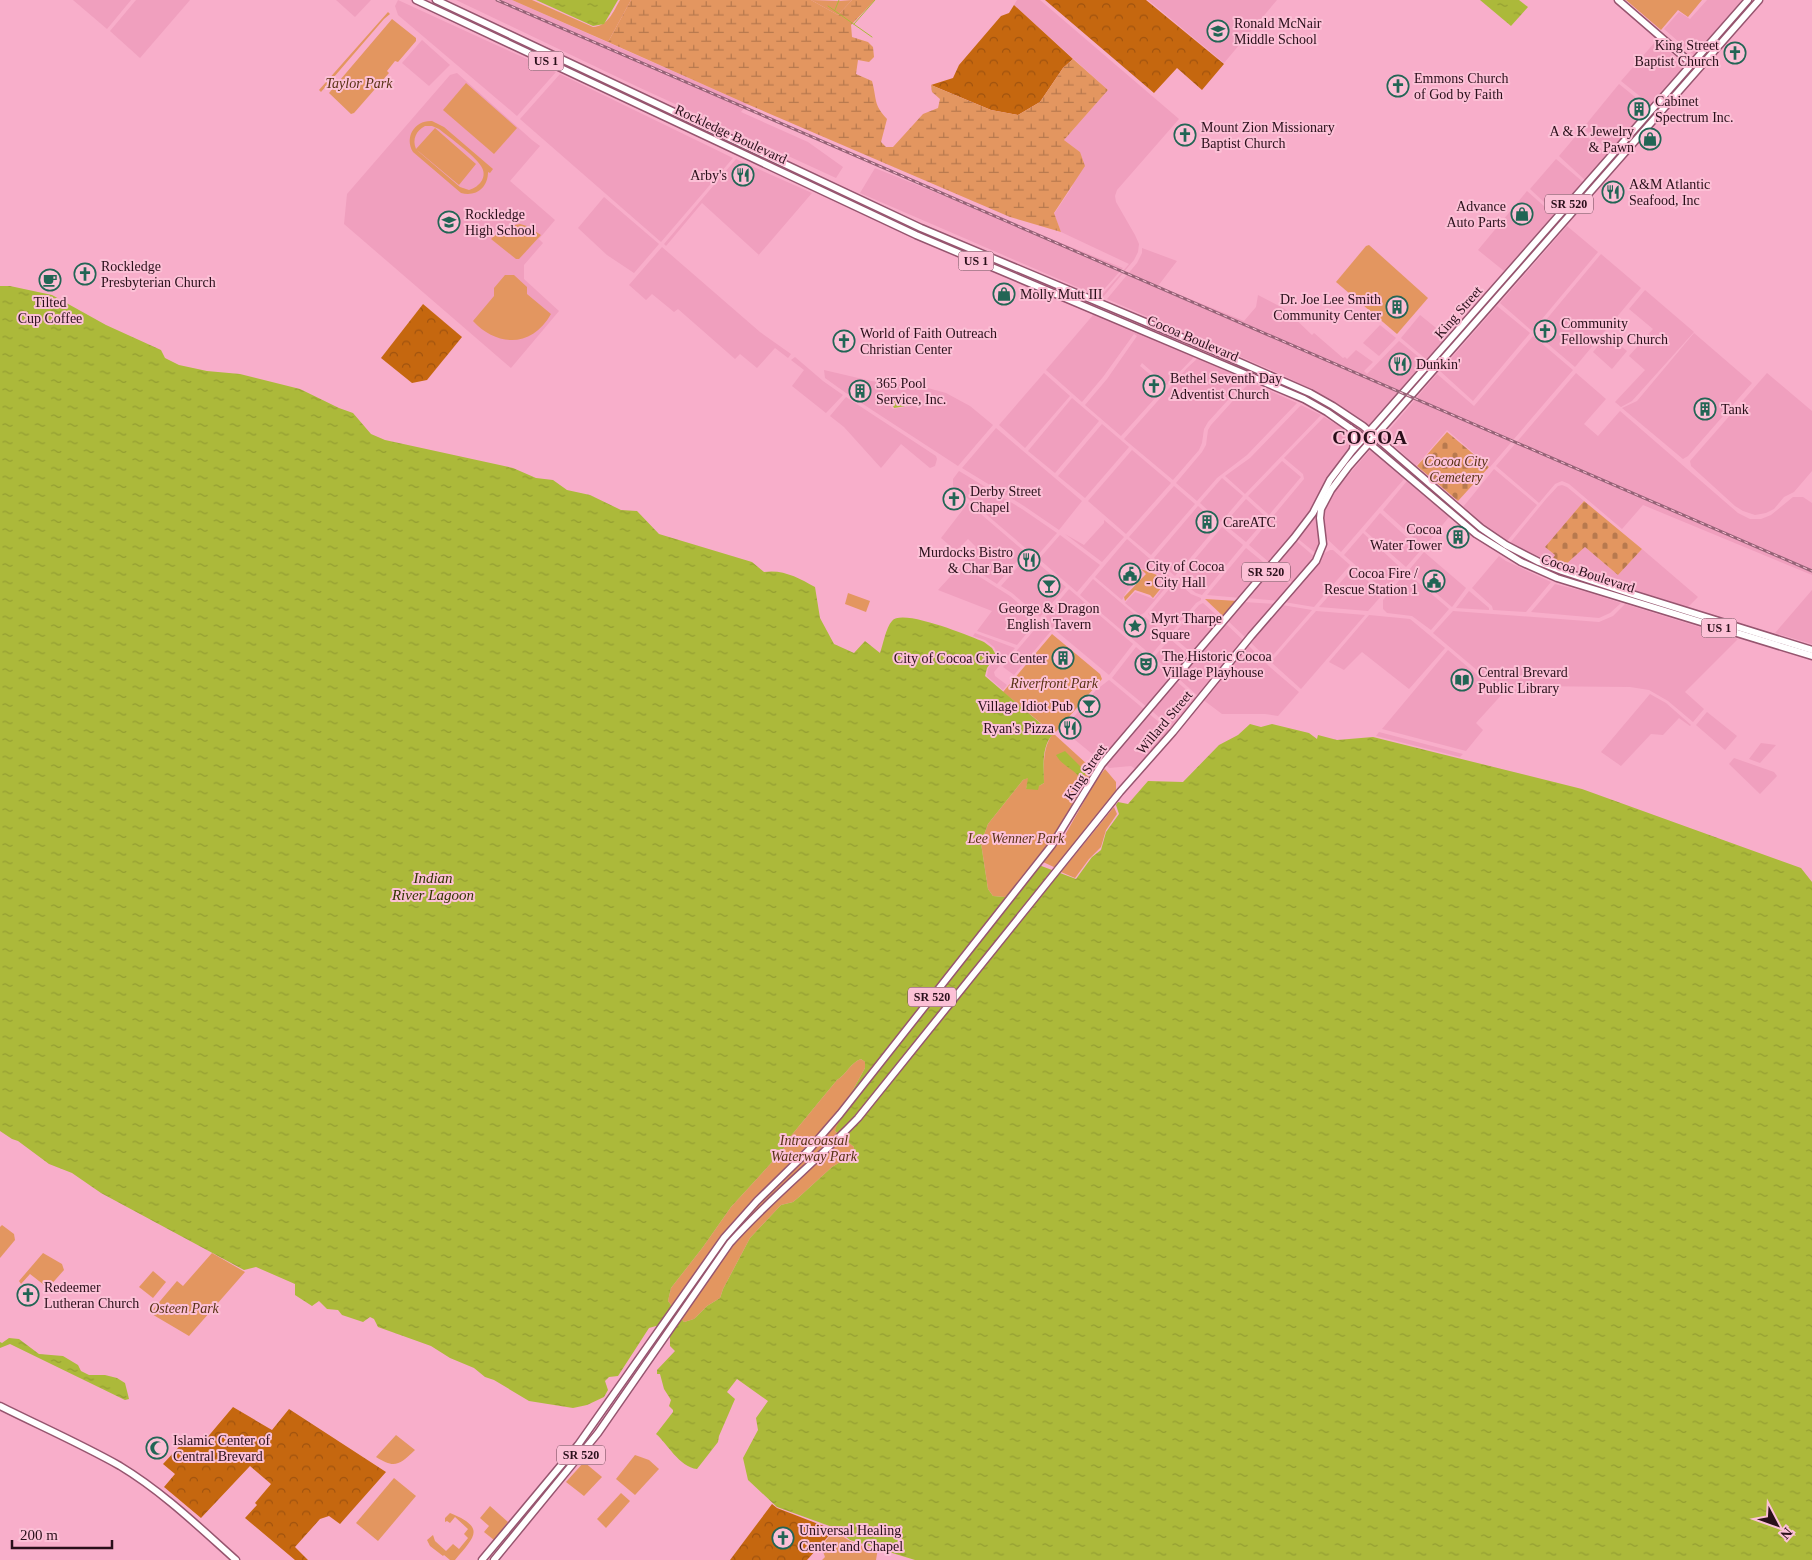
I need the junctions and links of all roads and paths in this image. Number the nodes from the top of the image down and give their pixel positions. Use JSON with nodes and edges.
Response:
{"nodes":[{"id":1,"x":416,"y":0,"type":"edge"},
{"id":2,"x":436,"y":0,"type":"edge"},
{"id":3,"x":1618,"y":0,"type":"edge"},
{"id":4,"x":1748,"y":0,"type":"edge"},
{"id":5,"x":1759,"y":0,"type":"edge"},
{"id":6,"x":496,"y":28,"type":"junction"},
{"id":7,"x":481,"y":30,"type":"junction"},
{"id":8,"x":514,"y":36,"type":"junction"},
{"id":9,"x":495,"y":37,"type":"junction"},
{"id":10,"x":1692,"y":64,"type":"junction"},
{"id":11,"x":642,"y":97,"type":"junction"},
{"id":12,"x":627,"y":99,"type":"junction"},
{"id":13,"x":666,"y":108,"type":"junction"},
{"id":14,"x":649,"y":110,"type":"junction"},
{"id":15,"x":833,"y":187,"type":"junction"},
{"id":16,"x":818,"y":189,"type":"junction"},
{"id":17,"x":1518,"y":263,"type":"junction"},
{"id":18,"x":1018,"y":269,"type":"junction"},
{"id":19,"x":1004,"y":272,"type":"junction"},
{"id":20,"x":1043,"y":280,"type":"joint"},
{"id":21,"x":1037,"y":286,"type":"joint"},
{"id":22,"x":1488,"y":296,"type":"junction"},
{"id":23,"x":1494,"y":301,"type":"junction"},
{"id":24,"x":1467,"y":332,"type":"junction"},
{"id":25,"x":1192,"y":342,"type":"junction"},
{"id":26,"x":1180,"y":346,"type":"junction"},
{"id":27,"x":1212,"y":350,"type":"junction"},
{"id":28,"x":1200,"y":354,"type":"junction"},
{"id":29,"x":1267,"y":374,"type":"junction"},
{"id":30,"x":1252,"y":376,"type":"junction"},
{"id":31,"x":1348,"y":425,"type":"junction"},
{"id":32,"x":1370,"y":432,"type":"junction"},
{"id":33,"x":1375,"y":437,"type":"junction"},
{"id":34,"x":1367,"y":440,"type":"junction"},
{"id":35,"x":1352,"y":451,"type":"junction"},
{"id":36,"x":1331,"y":490,"type":"joint"},
{"id":37,"x":1562,"y":571,"type":"junction"},
{"id":38,"x":1545,"y":573,"type":"junction"},
{"id":39,"x":1577,"y":576,"type":"junction"},
{"id":40,"x":1557,"y":578,"type":"junction"},
{"id":41,"x":1767,"y":639,"type":"junction"},
{"id":42,"x":1809,"y":649,"type":"edge"},
{"id":43,"x":1812,"y":656,"type":"edge"},
{"id":44,"x":618,"y":1390,"type":"junction"},
{"id":45,"x":0,"y":1406,"type":"edge"},
{"id":46,"x":598,"y":1433,"type":"junction"},
{"id":47,"x":236,"y":1560,"type":"edge"},
{"id":48,"x":482,"y":1560,"type":"edge"},
{"id":49,"x":494,"y":1560,"type":"edge"}],
"edges":[{"from":1,"to":7,"type":"main road","name":"Rockledge Boulevard","number":"US 1"},
{"from":2,"to":6,"type":"main road","name":"Rockledge Boulevard","number":"US 1"},
{"from":3,"to":10,"type":"main road"},
{"from":4,"to":10,"type":"main road","name":"King Street","number":"SR 520"},
{"from":5,"to":23,"type":"main road","name":"King Street","number":"SR 520"},
{"from":6,"to":7,"type":"main road"},
{"from":6,"to":8,"type":"main road","name":"Rockledge Boulevard","number":"US 1"},
{"from":7,"to":9,"type":"main road","name":"Rockledge Boulevard","number":"US 1"},
{"from":8,"to":9,"type":"main road"},
{"from":8,"to":11,"type":"main road","name":"Rockledge Boulevard","number":"US 1"},
{"from":9,"to":12,"type":"main road","name":"Rockledge Boulevard","number":"US 1"},
{"from":10,"to":17,"type":"main road","name":"King Street","number":"SR 520"},
{"from":11,"to":12,"type":"main road"},
{"from":11,"to":13,"type":"main road","name":"Rockledge Boulevard","number":"US 1"},
{"from":12,"to":14,"type":"main road","name":"Rockledge Boulevard","number":"US 1"},
{"from":13,"to":14,"type":"main road"},
{"from":13,"to":15,"type":"main road","name":"Rockledge Boulevard","number":"US 1"},
{"from":14,"to":16,"type":"main road","name":"Rockledge Boulevard","number":"US 1"},
{"from":15,"to":16,"type":"main road"},
{"from":15,"to":18,"type":"main road","name":"Rockledge Boulevard","number":"US 1"},
{"from":16,"to":19,"type":"main road","name":"Rockledge Boulevard","number":"US 1"},
{"from":17,"to":22,"type":"main road","name":"King Street","number":"SR 520"},
{"from":17,"to":23,"type":"main road"},
{"from":18,"to":19,"type":"main road"},
{"from":18,"to":20,"type":"main road","name":"Rockledge Boulevard","number":"US 1"},
{"from":19,"to":21,"type":"main road","name":"Rockledge Boulevard","number":"US 1"},
{"from":20,"to":25,"type":"main road","name":"Cocoa Boulevard","number":"US 1"},
{"from":21,"to":26,"type":"main road","name":"Cocoa Boulevard","number":"US 1"},
{"from":22,"to":24,"type":"main road"},
{"from":22,"to":32,"type":"main road","name":"King Street","number":"SR 520"},
{"from":23,"to":24,"type":"main road","name":"King Street","number":"SR 520"},
{"from":24,"to":33,"type":"main road","name":"King Street","number":"SR 520"},
{"from":25,"to":26,"type":"main road"},
{"from":25,"to":27,"type":"main road","name":"Cocoa Boulevard","number":"US 1"},
{"from":26,"to":28,"type":"main road","name":"Cocoa Boulevard","number":"US 1"},
{"from":27,"to":28,"type":"main road"},
{"from":27,"to":29,"type":"main road","name":"Cocoa Boulevard","number":"US 1"},
{"from":28,"to":30,"type":"main road","name":"Cocoa Boulevard","number":"US 1"},
{"from":29,"to":30,"type":"main road"},
{"from":29,"to":32,"type":"main road","name":"Cocoa Boulevard","number":"US 1"},
{"from":30,"to":31,"type":"main road","name":"Cocoa Boulevard","number":"US 1"},
{"from":31,"to":34,"type":"main road","name":"Cocoa Boulevard","number":"US 1"},
{"from":31,"to":35,"type":"main road"},
{"from":32,"to":33,"type":"main road","name":"Cocoa Boulevard","number":"US 1"},
{"from":32,"to":34,"type":"main road","name":"King Street","number":"SR 520"},
{"from":33,"to":34,"type":"main road","name":"King Street","number":"SR 520"},
{"from":33,"to":37,"type":"main road","name":"Cocoa Boulevard","number":"US 1"},
{"from":34,"to":35,"type":"main road","name":"King Street","number":"SR 520"},
{"from":34,"to":36,"type":"main road","name":"King Street","number":"SR 520"},
{"from":34,"to":38,"type":"main road","name":"Cocoa Boulevard","number":"US 1"},
{"from":35,"to":44,"type":"main road","name":"King Street","number":"SR 520"},
{"from":36,"to":46,"type":"main road","name":"Willard Street","number":"SR 520"},
{"from":37,"to":38,"type":"main road"},
{"from":37,"to":39,"type":"main road","name":"Cocoa Boulevard","number":"US 1"},
{"from":38,"to":40,"type":"main road","name":"Cocoa Boulevard","number":"US 1"},
{"from":39,"to":40,"type":"main road"},
{"from":39,"to":41,"type":"main road","name":"Cocoa Boulevard","number":"US 1"},
{"from":40,"to":41,"type":"main road","name":"Cocoa Boulevard","number":"US 1"},
{"from":41,"to":42,"type":"main road","name":"Cocoa Boulevard","number":"US 1"},
{"from":41,"to":43,"type":"main road","name":"Cocoa Boulevard","number":"US 1"},
{"from":44,"to":46,"type":"main road"},
{"from":44,"to":48,"type":"main road","number":"SR 520"},
{"from":45,"to":47,"type":"main road"},
{"from":46,"to":49,"type":"main road","number":"SR 520"}]}
